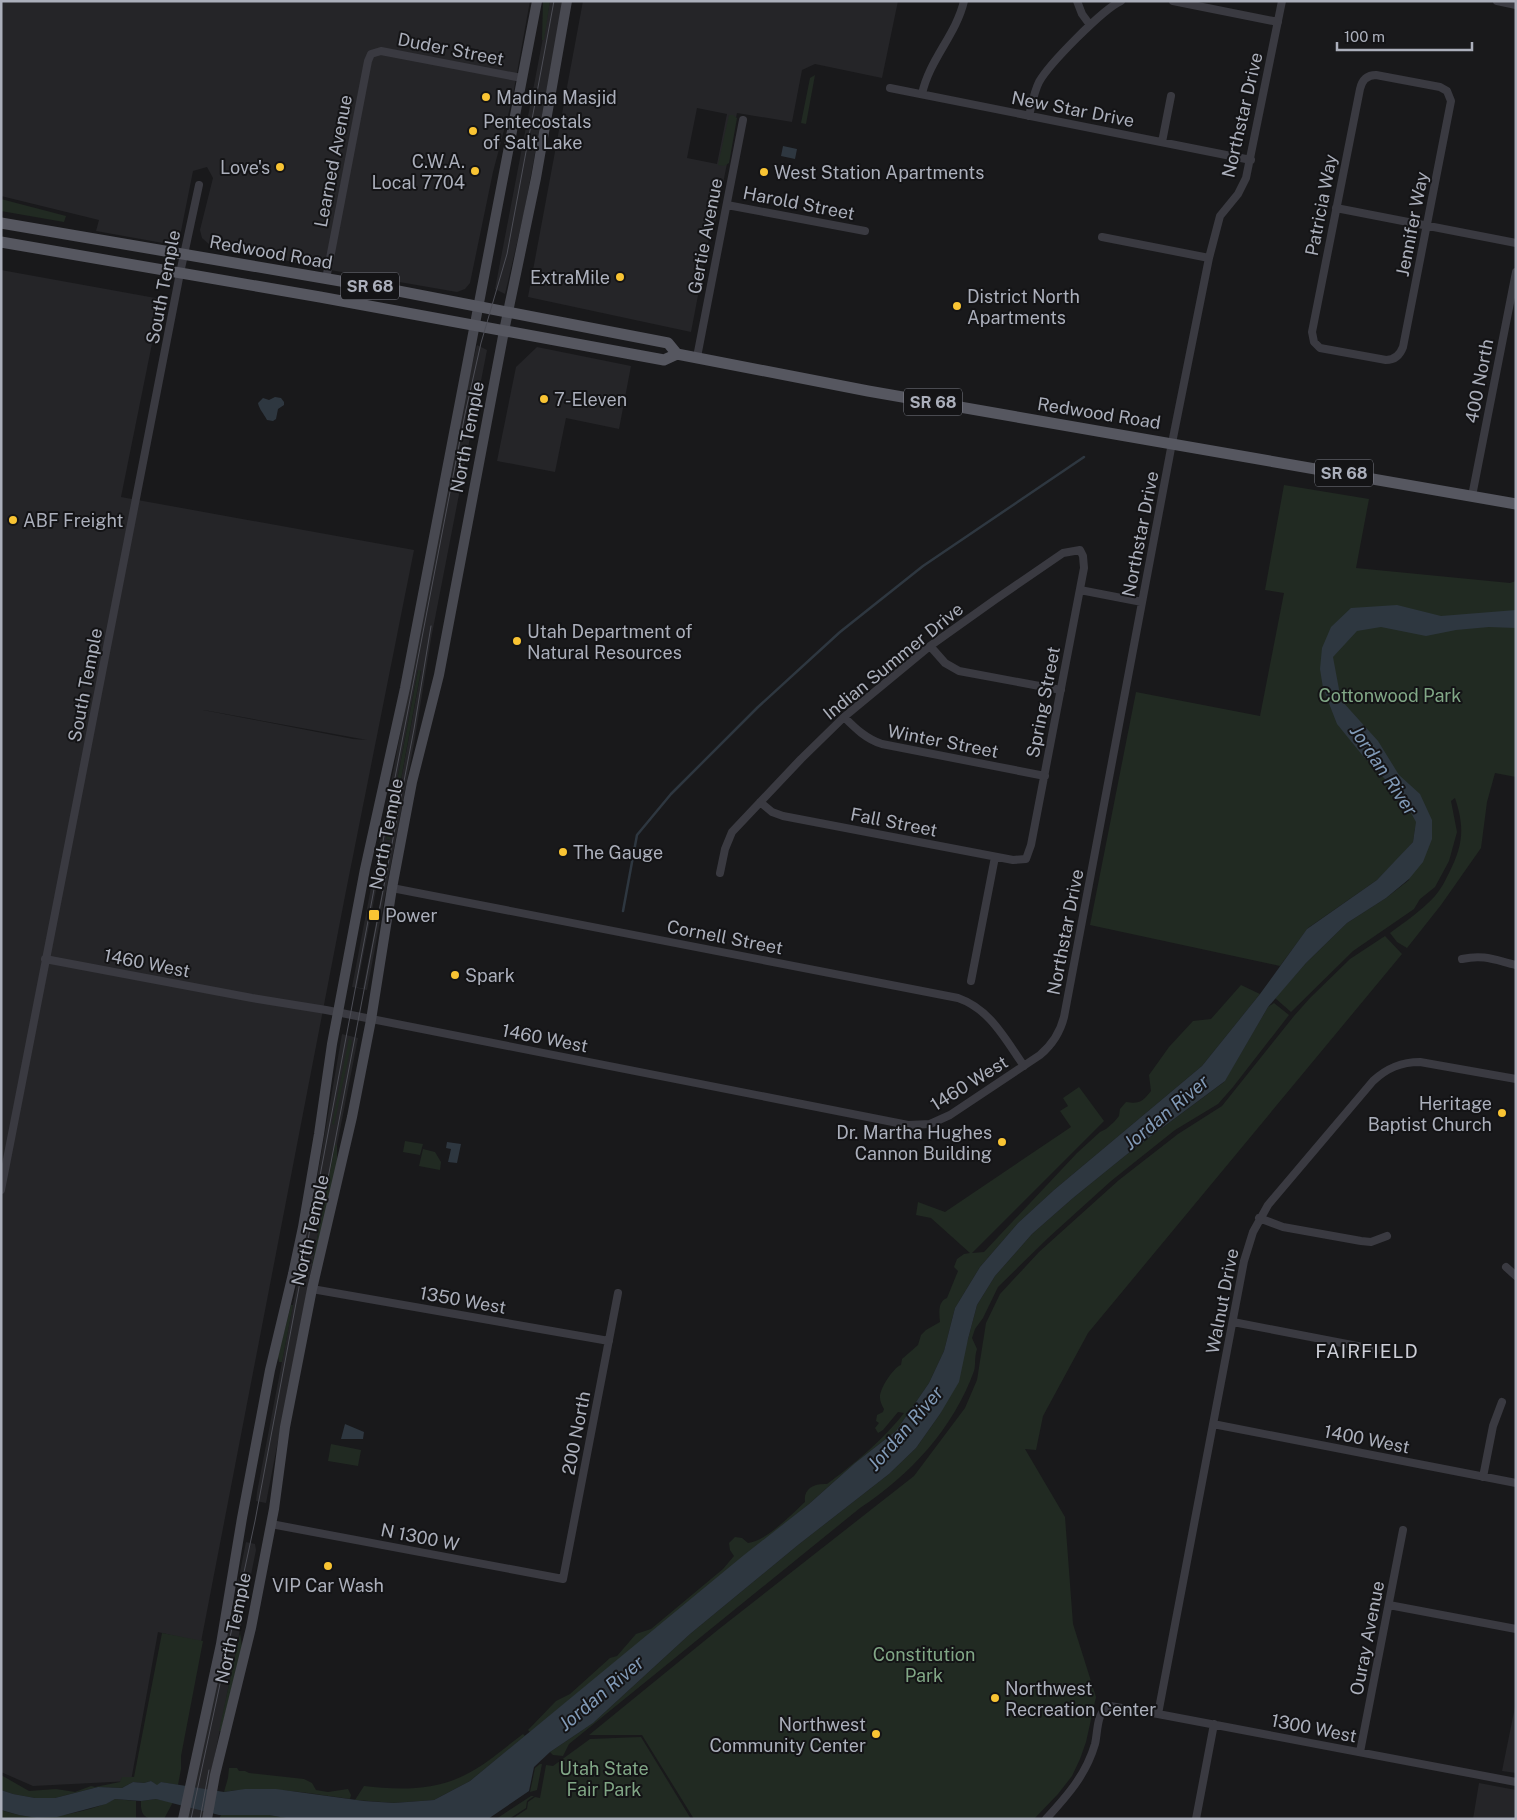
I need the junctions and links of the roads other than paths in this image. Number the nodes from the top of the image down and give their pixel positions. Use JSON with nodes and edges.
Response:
{"nodes":[{"id":1,"x":536,"y":1,"type":"edge"},
{"id":2,"x":567,"y":1,"type":"edge"},
{"id":3,"x":964,"y":1,"type":"edge"},
{"id":4,"x":1077,"y":1,"type":"edge"},
{"id":5,"x":1121,"y":1,"type":"edge"},
{"id":6,"x":1173,"y":1,"type":"edge"},
{"id":7,"x":1282,"y":1,"type":"edge"},
{"id":8,"x":1497,"y":1,"type":"edge"},
{"id":9,"x":1516,"y":5,"type":"edge"},
{"id":10,"x":1278,"y":22,"type":"junction"},
{"id":11,"x":1090,"y":25,"type":"junction"},
{"id":12,"x":374,"y":52,"type":"joint"},
{"id":13,"x":1367,"y":77,"type":"joint"},
{"id":14,"x":522,"y":78,"type":"junction"},
{"id":15,"x":890,"y":88,"type":"dead end"},
{"id":16,"x":922,"y":94,"type":"junction"},
{"id":17,"x":1171,"y":96,"type":"dead end"},
{"id":18,"x":1029,"y":116,"type":"junction"},
{"id":19,"x":743,"y":120,"type":"dead end"},
{"id":20,"x":1162,"y":142,"type":"junction"},
{"id":21,"x":1251,"y":160,"type":"junction"},
{"id":22,"x":199,"y":186,"type":"dead end"},
{"id":23,"x":727,"y":205,"type":"junction"},
{"id":24,"x":1336,"y":208,"type":"junction"},
{"id":25,"x":1,"y":223,"type":"edge"},
{"id":26,"x":1427,"y":226,"type":"junction"},
{"id":27,"x":865,"y":232,"type":"dead end"},
{"id":28,"x":1102,"y":237,"type":"dead end"},
{"id":29,"x":1,"y":242,"type":"edge"},
{"id":30,"x":1516,"y":243,"type":"edge"},
{"id":31,"x":184,"y":255,"type":"junction"},
{"id":32,"x":1209,"y":258,"type":"junction"},
{"id":33,"x":1516,"y":272,"type":"edge"},
{"id":34,"x":180,"y":273,"type":"junction"},
{"id":35,"x":326,"y":279,"type":"junction"},
{"id":36,"x":478,"y":307,"type":"junction"},
{"id":37,"x":508,"y":314,"type":"junction"},
{"id":38,"x":475,"y":326,"type":"junction"},
{"id":39,"x":504,"y":331,"type":"junction"},
{"id":40,"x":1314,"y":342,"type":"joint"},
{"id":41,"x":677,"y":354,"type":"junction"},
{"id":42,"x":697,"y":357,"type":"junction"},
{"id":43,"x":1172,"y":443,"type":"junction"},
{"id":44,"x":1472,"y":496,"type":"junction"},
{"id":45,"x":1516,"y":504,"type":"edge"},
{"id":46,"x":1080,"y":550,"type":"joint"},
{"id":47,"x":1080,"y":590,"type":"junction"},
{"id":48,"x":1142,"y":602,"type":"junction"},
{"id":49,"x":930,"y":646,"type":"junction"},
{"id":50,"x":1061,"y":690,"type":"junction"},
{"id":51,"x":844,"y":717,"type":"junction"},
{"id":52,"x":1044,"y":776,"type":"junction"},
{"id":53,"x":760,"y":802,"type":"junction"},
{"id":54,"x":995,"y":857,"type":"junction"},
{"id":55,"x":1026,"y":859,"type":"joint"},
{"id":56,"x":720,"y":873,"type":"dead end"},
{"id":57,"x":392,"y":888,"type":"junction"},
{"id":58,"x":45,"y":959,"type":"junction"},
{"id":59,"x":1462,"y":959,"type":"dead end"},
{"id":60,"x":1516,"y":965,"type":"edge"},
{"id":61,"x":971,"y":981,"type":"dead end"},
{"id":62,"x":337,"y":1012,"type":"junction"},
{"id":63,"x":371,"y":1020,"type":"junction"},
{"id":64,"x":1024,"y":1066,"type":"junction"},
{"id":65,"x":1516,"y":1079,"type":"edge"},
{"id":66,"x":1,"y":1190,"type":"edge"},
{"id":67,"x":1259,"y":1218,"type":"junction"},
{"id":68,"x":1387,"y":1236,"type":"dead end"},
{"id":69,"x":1506,"y":1268,"type":"dead end"},
{"id":70,"x":1516,"y":1276,"type":"edge"},
{"id":71,"x":312,"y":1289,"type":"junction"},
{"id":72,"x":618,"y":1292,"type":"dead end"},
{"id":73,"x":1233,"y":1322,"type":"junction"},
{"id":74,"x":609,"y":1341,"type":"junction"},
{"id":75,"x":1378,"y":1350,"type":"dead end"},
{"id":76,"x":1502,"y":1402,"type":"dead end"},
{"id":77,"x":1213,"y":1424,"type":"junction"},
{"id":78,"x":1483,"y":1477,"type":"junction"},
{"id":79,"x":1516,"y":1484,"type":"edge"},
{"id":80,"x":271,"y":1524,"type":"junction"},
{"id":81,"x":1403,"y":1530,"type":"dead end"},
{"id":82,"x":563,"y":1580,"type":"joint"},
{"id":83,"x":1388,"y":1605,"type":"junction"},
{"id":84,"x":1516,"y":1630,"type":"edge"},
{"id":85,"x":1158,"y":1714,"type":"junction"},
{"id":86,"x":1214,"y":1724,"type":"junction"},
{"id":87,"x":1360,"y":1752,"type":"junction"},
{"id":88,"x":1516,"y":1782,"type":"edge"},
{"id":89,"x":182,"y":1819,"type":"edge"},
{"id":90,"x":207,"y":1819,"type":"edge"},
{"id":91,"x":1046,"y":1819,"type":"edge"},
{"id":92,"x":1196,"y":1819,"type":"edge"}],
"edges":[{"from":1,"to":14,"type":"main road","name":"North Temple"},
{"from":2,"to":37,"type":"main road","name":"North Temple"},
{"from":3,"to":16,"type":"street"},
{"from":4,"to":11,"type":"street"},
{"from":5,"to":11,"type":"street"},
{"from":6,"to":10,"type":"street"},
{"from":7,"to":10,"type":"street","name":"Northstar Drive"},
{"from":8,"to":9,"type":"street"},
{"from":10,"to":21,"type":"street","name":"Northstar Drive"},
{"from":11,"to":18,"type":"street"},
{"from":12,"to":14,"type":"street","name":"Duder Street"},
{"from":12,"to":35,"type":"street","name":"Learned Avenue"},
{"from":13,"to":24,"type":"street","name":"Patricia Way"},
{"from":13,"to":26,"type":"street","name":"Jennifer Way"},
{"from":14,"to":36,"type":"main road","name":"North Temple"},
{"from":15,"to":16,"type":"street","name":"New Star Drive"},
{"from":16,"to":18,"type":"street","name":"New Star Drive"},
{"from":17,"to":20,"type":"street"},
{"from":18,"to":20,"type":"street","name":"New Star Drive"},
{"from":19,"to":23,"type":"street","name":"Gertie Avenue"},
{"from":20,"to":21,"type":"street","name":"New Star Drive"},
{"from":21,"to":32,"type":"street","name":"Northstar Drive"},
{"from":22,"to":31,"type":"street","name":"South Temple"},
{"from":23,"to":27,"type":"street","name":"Harold Street"},
{"from":23,"to":42,"type":"street","name":"Gertie Avenue"},
{"from":24,"to":26,"type":"street"},
{"from":24,"to":40,"type":"street","name":"Patricia Way"},
{"from":25,"to":31,"type":"main road","name":"Redwood Road","number":"SR 68"},
{"from":26,"to":30,"type":"street"},
{"from":26,"to":40,"type":"street","name":"Jennifer Way"},
{"from":28,"to":32,"type":"street"},
{"from":29,"to":34,"type":"main road","name":"Redwood Road","number":"SR 68"},
{"from":31,"to":34,"type":"street","name":"South Temple"},
{"from":31,"to":35,"type":"main road","name":"Redwood Road","number":"SR 68"},
{"from":32,"to":43,"type":"street","name":"Northstar Drive"},
{"from":33,"to":44,"type":"street","name":"400 North"},
{"from":34,"to":38,"type":"main road","name":"Redwood Road","number":"SR 68"},
{"from":34,"to":58,"type":"street","name":"South Temple"},
{"from":35,"to":36,"type":"main road","name":"Redwood Road","number":"SR 68"},
{"from":36,"to":37,"type":"main road","name":"Redwood Road","number":"SR 68"},
{"from":36,"to":38,"type":"main road","name":"North Temple"},
{"from":37,"to":39,"type":"main road","name":"North Temple"},
{"from":37,"to":41,"type":"main road","name":"Redwood Road","number":"SR 68"},
{"from":38,"to":39,"type":"main road","name":"Redwood Road","number":"SR 68"},
{"from":38,"to":62,"type":"main road","name":"North Temple"},
{"from":39,"to":41,"type":"main road","name":"Redwood Road","number":"SR 68"},
{"from":39,"to":57,"type":"main road","name":"North Temple"},
{"from":41,"to":42,"type":"main road","name":"Redwood Road","number":"SR 68"},
{"from":42,"to":43,"type":"main road","name":"Redwood Road","number":"SR 68"},
{"from":43,"to":44,"type":"main road","name":"Redwood Road","number":"SR 68"},
{"from":43,"to":48,"type":"street","name":"Northstar Drive"},
{"from":44,"to":45,"type":"main road","name":"Redwood Road","number":"SR 68"},
{"from":46,"to":47,"type":"street","name":"Spring Street"},
{"from":46,"to":49,"type":"street","name":"Indian Summer Drive"},
{"from":47,"to":48,"type":"street"},
{"from":47,"to":50,"type":"street","name":"Spring Street"},
{"from":48,"to":64,"type":"street","name":"Northstar Drive"},
{"from":49,"to":50,"type":"street"},
{"from":49,"to":51,"type":"street","name":"Indian Summer Drive"},
{"from":50,"to":52,"type":"street","name":"Spring Street"},
{"from":51,"to":52,"type":"street","name":"Winter Street"},
{"from":51,"to":53,"type":"street","name":"Indian Summer Drive"},
{"from":52,"to":55,"type":"street","name":"Spring Street"},
{"from":53,"to":54,"type":"street","name":"Fall Street"},
{"from":53,"to":56,"type":"street","name":"Indian Summer Drive"},
{"from":54,"to":55,"type":"street","name":"Fall Street"},
{"from":54,"to":61,"type":"street"},
{"from":57,"to":63,"type":"main road","name":"North Temple"},
{"from":57,"to":64,"type":"street","name":"Cornell Street"},
{"from":58,"to":62,"type":"street","name":"1460 West"},
{"from":58,"to":66,"type":"street","name":"South Temple"},
{"from":59,"to":60,"type":"street"},
{"from":62,"to":63,"type":"street","name":"1460 West"},
{"from":62,"to":89,"type":"main road","name":"North Temple"},
{"from":63,"to":64,"type":"street","name":"1460 West"},
{"from":63,"to":71,"type":"main road","name":"North Temple"},
{"from":65,"to":67,"type":"street","name":"Walnut Drive"},
{"from":67,"to":68,"type":"street"},
{"from":67,"to":73,"type":"street","name":"Walnut Drive"},
{"from":69,"to":70,"type":"street"},
{"from":71,"to":74,"type":"street","name":"1350 West"},
{"from":71,"to":80,"type":"main road","name":"North Temple"},
{"from":72,"to":74,"type":"street","name":"200 North"},
{"from":73,"to":75,"type":"street"},
{"from":73,"to":77,"type":"street","name":"Walnut Drive"},
{"from":74,"to":82,"type":"street","name":"200 North"},
{"from":76,"to":78,"type":"street"},
{"from":77,"to":78,"type":"street","name":"1400 West"},
{"from":77,"to":85,"type":"street","name":"Walnut Drive"},
{"from":78,"to":79,"type":"street","name":"1400 West"},
{"from":80,"to":82,"type":"street","name":"N 1300 W"},
{"from":80,"to":90,"type":"main road","name":"North Temple"},
{"from":81,"to":83,"type":"street","name":"Ouray Avenue"},
{"from":83,"to":84,"type":"street"},
{"from":83,"to":87,"type":"street","name":"Ouray Avenue"},
{"from":85,"to":86,"type":"street","name":"1300 West"},
{"from":85,"to":91,"type":"street","name":"1300 West"},
{"from":86,"to":87,"type":"street","name":"1300 West"},
{"from":86,"to":92,"type":"street"},
{"from":87,"to":88,"type":"street","name":"1300 West"}]}
